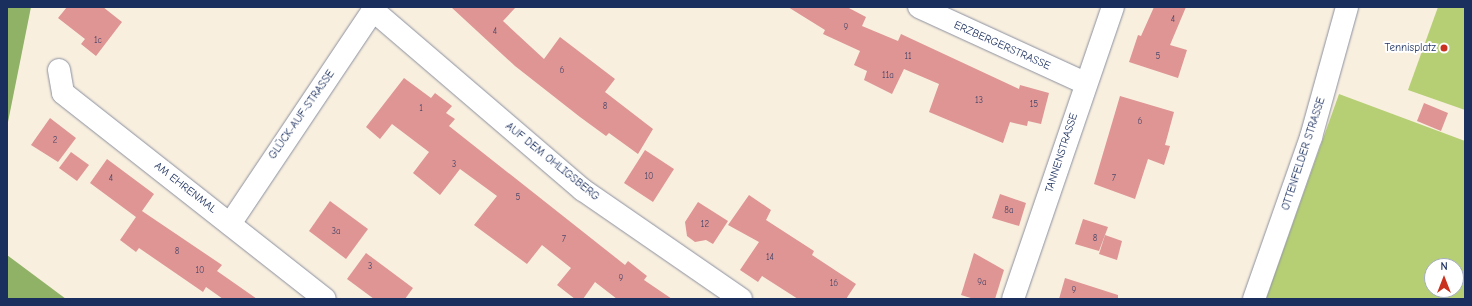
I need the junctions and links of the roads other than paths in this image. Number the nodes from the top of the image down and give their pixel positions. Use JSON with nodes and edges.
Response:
{"nodes":[{"id":1,"x":919,"y":7,"type":"edge"},
{"id":2,"x":1113,"y":7,"type":"edge"},
{"id":3,"x":1347,"y":7,"type":"edge"},
{"id":4,"x":375,"y":9,"type":"edge"},
{"id":5,"x":59,"y":70,"type":"dead end"},
{"id":6,"x":1085,"y":83,"type":"junction"},
{"id":7,"x":230,"y":224,"type":"junction"},
{"id":8,"x":325,"y":299,"type":"edge"},
{"id":9,"x":741,"y":299,"type":"edge"},
{"id":10,"x":1013,"y":299,"type":"edge"},
{"id":11,"x":1254,"y":299,"type":"edge"}],
"edges":[{"from":1,"to":6,"type":"street","name":"ERZBERGERSTRASSE"},
{"from":2,"to":6,"type":"street","name":"TANNENSTRASSE"},
{"from":3,"to":11,"type":"street","name":"OTTENFELDER STRASSE"},
{"from":4,"to":7,"type":"street","name":"GLÜCK-AUF-STRASSE"},
{"from":4,"to":9,"type":"street","name":"AUF DEM OHLIGSBERG"},
{"from":5,"to":7,"type":"street","name":"AM EHRENMAL"},
{"from":6,"to":10,"type":"street","name":"TANNENSTRASSE"},
{"from":7,"to":8,"type":"street","name":"AM EHRENMAL"}]}
